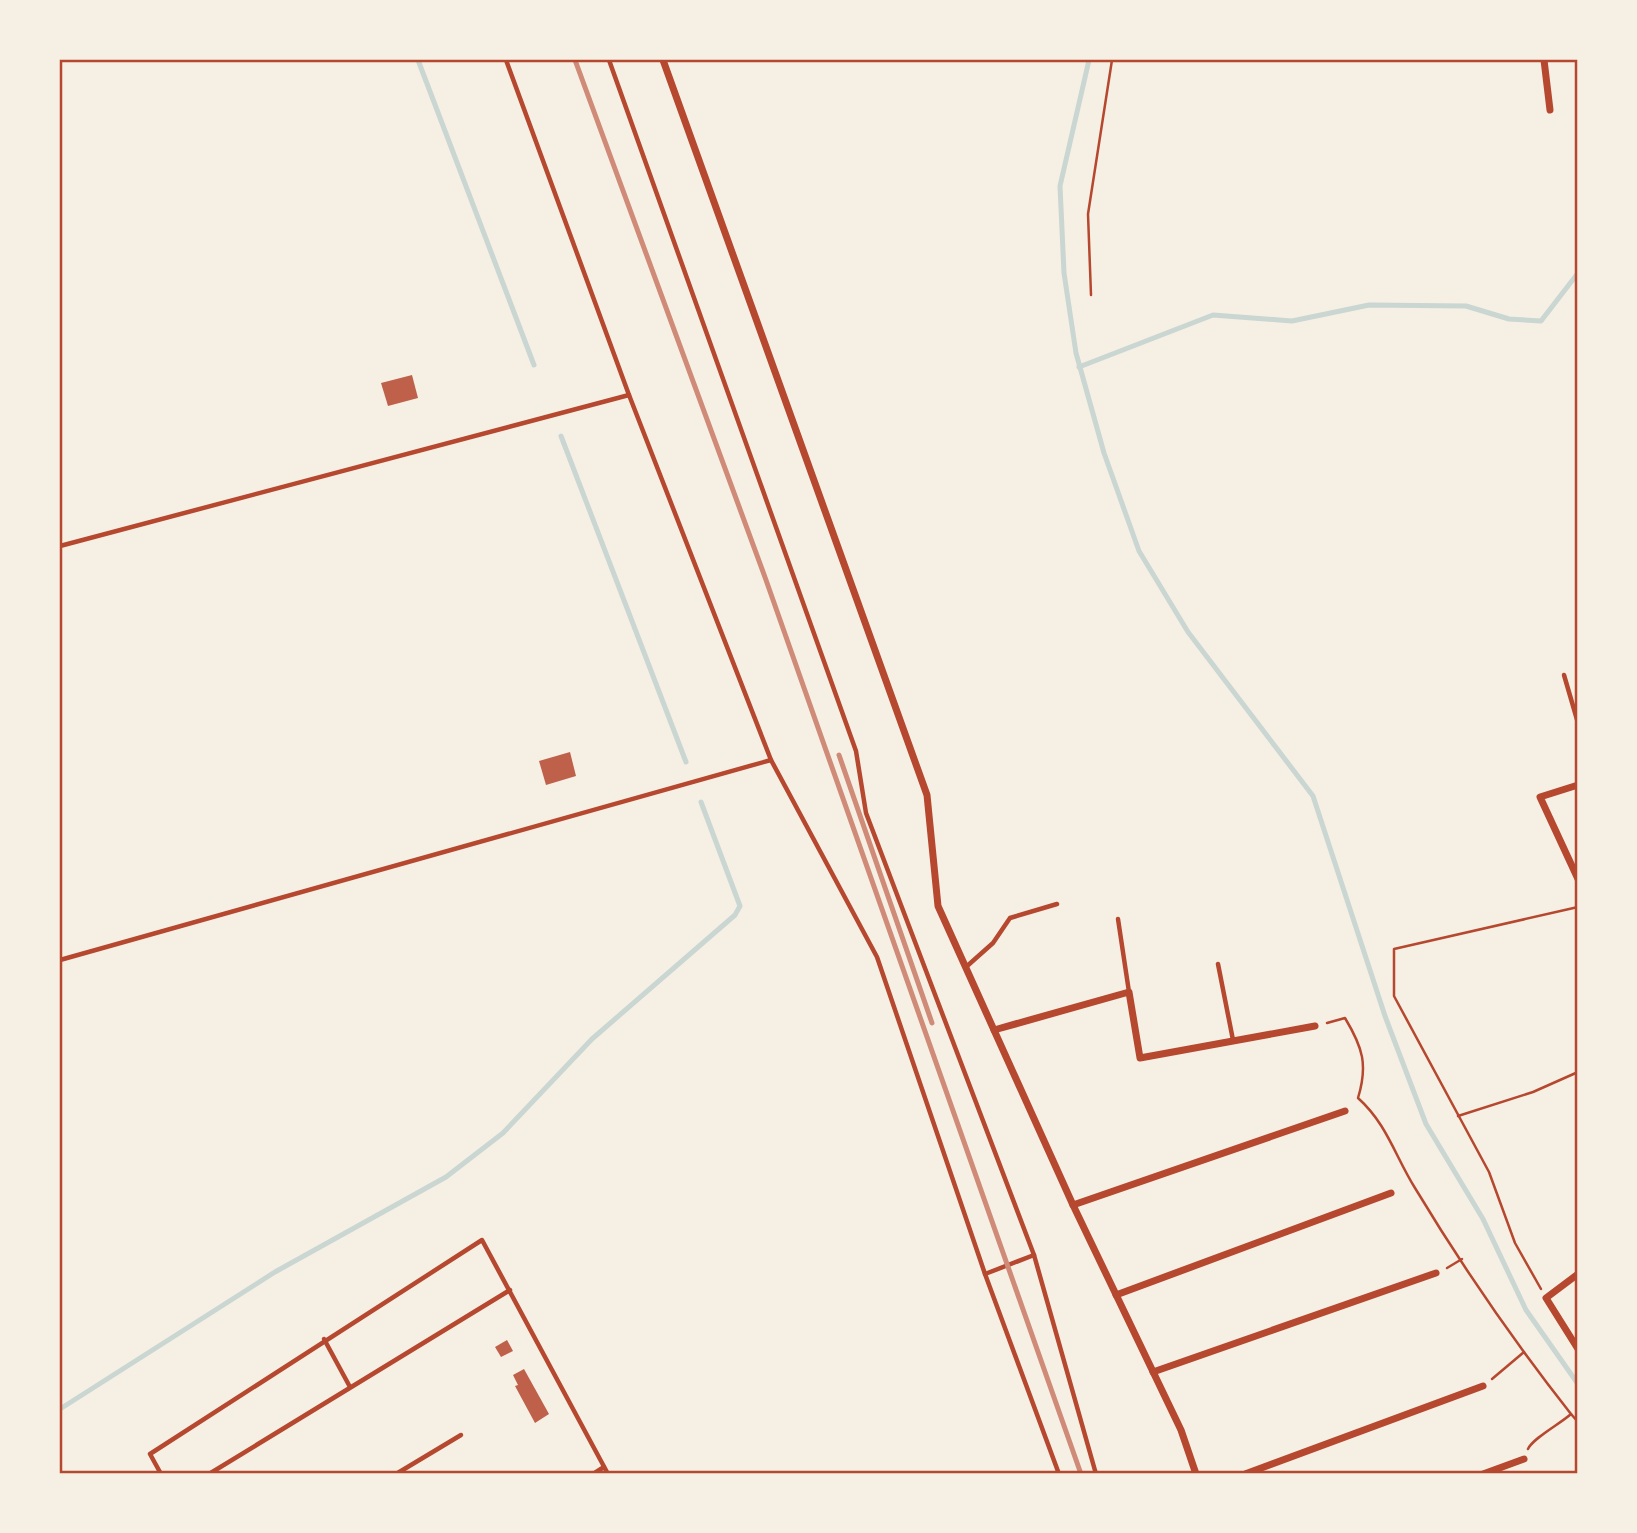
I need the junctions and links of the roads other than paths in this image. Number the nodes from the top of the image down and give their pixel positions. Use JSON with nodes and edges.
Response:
{"nodes":[{"id":1,"x":506,"y":60,"type":"edge"},
{"id":2,"x":609,"y":60,"type":"edge"},
{"id":3,"x":663,"y":60,"type":"edge"},
{"id":4,"x":1544,"y":60,"type":"edge"},
{"id":5,"x":1550,"y":110,"type":"dead end"},
{"id":6,"x":629,"y":395,"type":"junction"},
{"id":7,"x":60,"y":546,"type":"edge"},
{"id":8,"x":1564,"y":675,"type":"dead end"},
{"id":9,"x":1577,"y":723,"type":"edge"},
{"id":10,"x":771,"y":760,"type":"junction"},
{"id":11,"x":1577,"y":785,"type":"edge"},
{"id":12,"x":1577,"y":879,"type":"edge"},
{"id":13,"x":1057,"y":904,"type":"dead end"},
{"id":14,"x":1118,"y":919,"type":"dead end"},
{"id":15,"x":60,"y":961,"type":"edge"},
{"id":16,"x":1218,"y":964,"type":"dead end"},
{"id":17,"x":965,"y":967,"type":"junction"},
{"id":18,"x":1129,"y":992,"type":"junction"},
{"id":19,"x":1315,"y":1026,"type":"road end"},
{"id":20,"x":994,"y":1030,"type":"junction"},
{"id":21,"x":1233,"y":1041,"type":"junction"},
{"id":22,"x":1345,"y":1111,"type":"dead end"},
{"id":23,"x":1391,"y":1193,"type":"dead end"},
{"id":24,"x":1073,"y":1205,"type":"junction"},
{"id":25,"x":1034,"y":1255,"type":"junction"},
{"id":26,"x":1436,"y":1273,"type":"road end"},
{"id":27,"x":1577,"y":1274,"type":"edge"},
{"id":28,"x":985,"y":1275,"type":"junction"},
{"id":29,"x":510,"y":1290,"type":"junction"},
{"id":30,"x":1116,"y":1295,"type":"junction"},
{"id":31,"x":324,"y":1339,"type":"junction"},
{"id":32,"x":1577,"y":1349,"type":"edge"},
{"id":33,"x":1153,"y":1372,"type":"junction"},
{"id":34,"x":1483,"y":1386,"type":"road end"},
{"id":35,"x":350,"y":1387,"type":"junction"},
{"id":36,"x":461,"y":1435,"type":"dead end"},
{"id":37,"x":1524,"y":1459,"type":"road end"},
{"id":38,"x":604,"y":1467,"type":"junction"},
{"id":39,"x":161,"y":1474,"type":"edge"},
{"id":40,"x":209,"y":1474,"type":"edge"},
{"id":41,"x":396,"y":1474,"type":"edge"},
{"id":42,"x":593,"y":1474,"type":"edge"},
{"id":43,"x":608,"y":1474,"type":"edge"},
{"id":44,"x":1059,"y":1474,"type":"edge"},
{"id":45,"x":1096,"y":1474,"type":"edge"},
{"id":46,"x":1196,"y":1474,"type":"edge"},
{"id":47,"x":1245,"y":1474,"type":"edge"},
{"id":48,"x":1483,"y":1474,"type":"edge"}],
"edges":[{"from":1,"to":6,"type":"lane"},
{"from":2,"to":25,"type":"lane"},
{"from":3,"to":17,"type":"street"},
{"from":4,"to":5,"type":"street"},
{"from":6,"to":7,"type":"lane"},
{"from":6,"to":10,"type":"lane"},
{"from":8,"to":9,"type":"lane"},
{"from":10,"to":15,"type":"lane"},
{"from":10,"to":28,"type":"lane"},
{"from":11,"to":12,"type":"street"},
{"from":13,"to":17,"type":"lane"},
{"from":14,"to":18,"type":"lane"},
{"from":16,"to":21,"type":"lane"},
{"from":17,"to":20,"type":"street"},
{"from":18,"to":20,"type":"street"},
{"from":18,"to":21,"type":"street"},
{"from":19,"to":21,"type":"street"},
{"from":20,"to":24,"type":"street"},
{"from":22,"to":24,"type":"street"},
{"from":23,"to":30,"type":"street"},
{"from":24,"to":30,"type":"street"},
{"from":25,"to":28,"type":"lane"},
{"from":25,"to":45,"type":"lane"},
{"from":26,"to":33,"type":"street"},
{"from":27,"to":32,"type":"street"},
{"from":28,"to":44,"type":"lane"},
{"from":29,"to":31,"type":"lane"},
{"from":29,"to":35,"type":"lane"},
{"from":29,"to":38,"type":"lane"},
{"from":30,"to":33,"type":"street"},
{"from":31,"to":35,"type":"lane"},
{"from":31,"to":39,"type":"lane"},
{"from":33,"to":46,"type":"street"},
{"from":34,"to":47,"type":"street"},
{"from":35,"to":40,"type":"lane"},
{"from":36,"to":41,"type":"lane"},
{"from":37,"to":48,"type":"street"},
{"from":38,"to":42,"type":"lane"},
{"from":38,"to":43,"type":"lane"}]}
